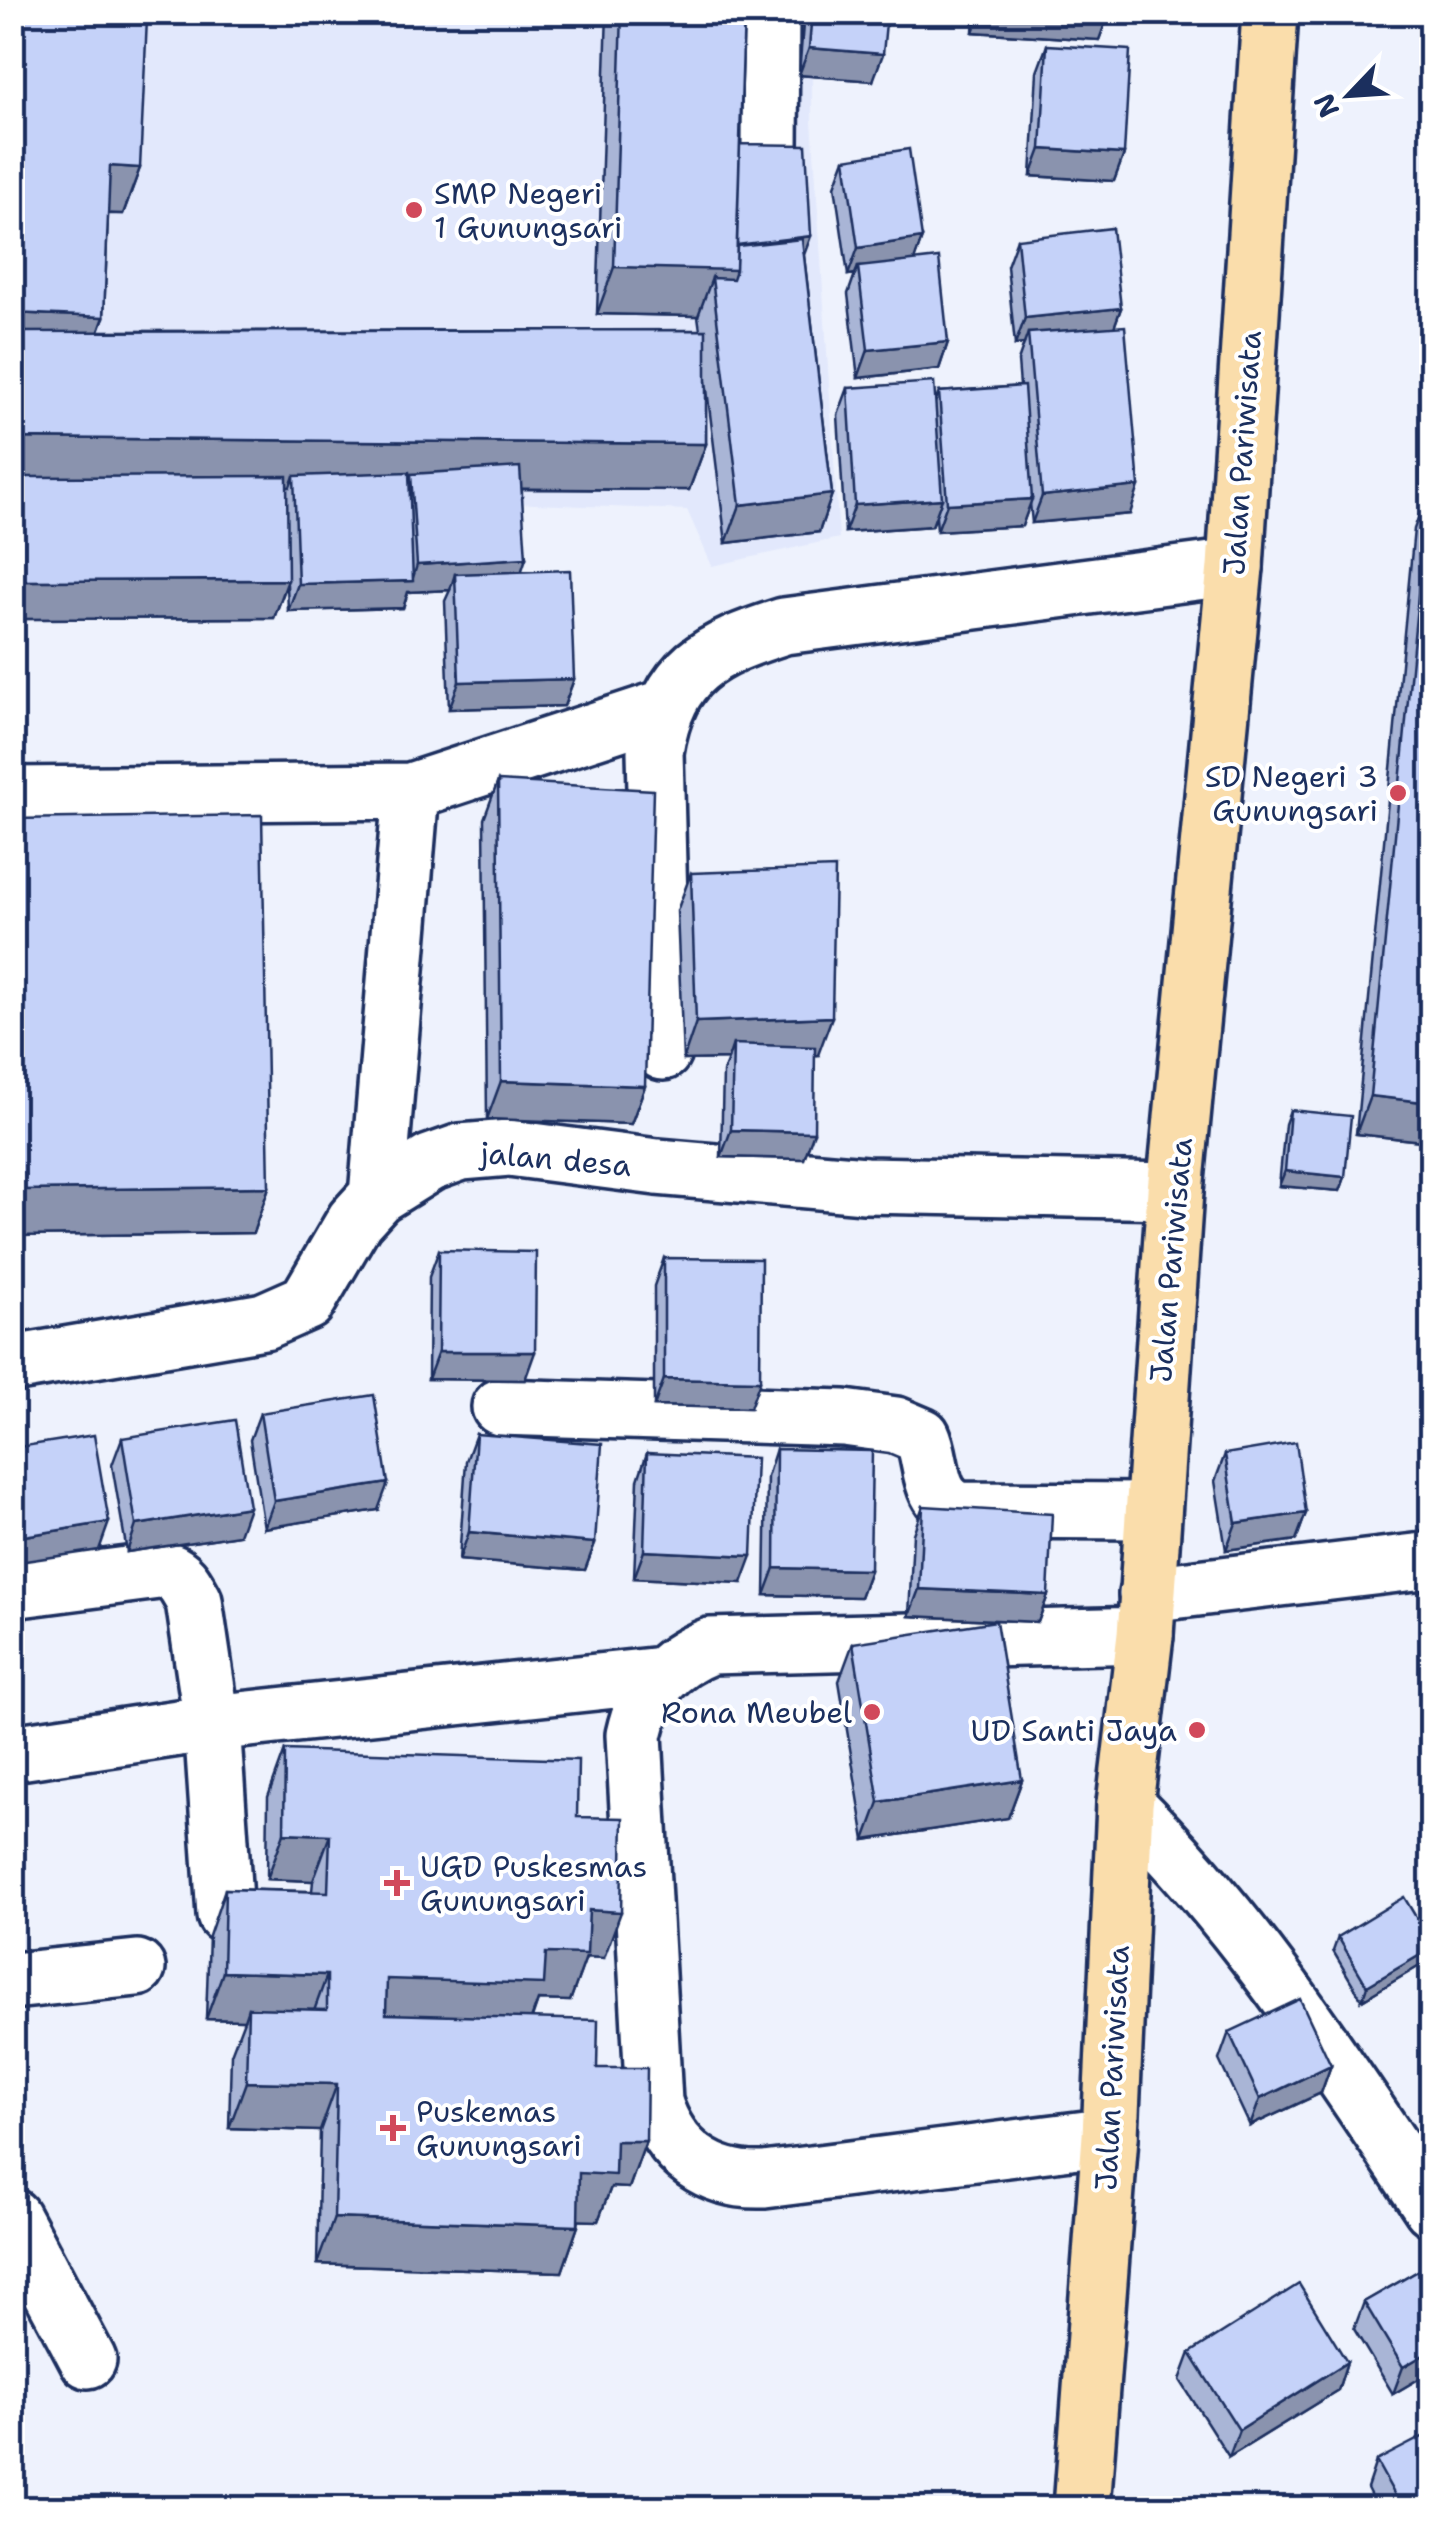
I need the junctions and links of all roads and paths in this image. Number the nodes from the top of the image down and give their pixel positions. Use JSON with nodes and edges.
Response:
{"nodes":[{"id":1,"x":772,"y":12,"type":"edge"},
{"id":2,"x":1270,"y":12,"type":"edge"},
{"id":3,"x":770,"y":150,"type":"edge"},
{"id":4,"x":1235,"y":567,"type":"junction"},
{"id":5,"x":662,"y":709,"type":"junction"},
{"id":6,"x":410,"y":791,"type":"junction"},
{"id":7,"x":12,"y":795,"type":"edge"},
{"id":8,"x":663,"y":1052,"type":"dead end"},
{"id":9,"x":1176,"y":1191,"type":"junction"},
{"id":10,"x":377,"y":1196,"type":"junction"},
{"id":11,"x":12,"y":1364,"type":"edge"},
{"id":12,"x":500,"y":1407,"type":"dead end"},
{"id":13,"x":1150,"y":1511,"type":"junction"},
{"id":14,"x":1432,"y":1560,"type":"edge"},
{"id":15,"x":12,"y":1590,"type":"edge"},
{"id":16,"x":1146,"y":1615,"type":"junction"},
{"id":17,"x":662,"y":1675,"type":"junction"},
{"id":18,"x":212,"y":1723,"type":"junction"},
{"id":19,"x":12,"y":1753,"type":"edge"},
{"id":20,"x":1125,"y":1804,"type":"junction"},
{"id":21,"x":225,"y":1914,"type":"edge"},
{"id":22,"x":138,"y":1968,"type":"dead end"},
{"id":23,"x":12,"y":1981,"type":"edge"},
{"id":24,"x":1110,"y":2136,"type":"junction"},
{"id":25,"x":1432,"y":2208,"type":"edge"},
{"id":26,"x":12,"y":2217,"type":"edge"},
{"id":27,"x":88,"y":2360,"type":"dead end"},
{"id":28,"x":1082,"y":2508,"type":"edge"}],
"edges":[{"from":1,"to":3,"type":"street"},
{"from":2,"to":4,"type":"main road","name":"Jalan Pariwisata"},
{"from":4,"to":5,"type":"street"},
{"from":4,"to":9,"type":"main road","name":"Jalan Pariwisata"},
{"from":5,"to":6,"type":"street"},
{"from":5,"to":8,"type":"street"},
{"from":6,"to":7,"type":"street"},
{"from":6,"to":10,"type":"street"},
{"from":9,"to":10,"type":"street","name":"jalan desa"},
{"from":9,"to":13,"type":"main road","name":"Jalan Pariwisata"},
{"from":10,"to":11,"type":"street","name":"jalan desa"},
{"from":12,"to":13,"type":"street"},
{"from":13,"to":16,"type":"main road","name":"Jalan Pariwisata"},
{"from":14,"to":16,"type":"street"},
{"from":15,"to":18,"type":"street"},
{"from":16,"to":17,"type":"street"},
{"from":16,"to":20,"type":"main road","name":"Jalan Pariwisata"},
{"from":17,"to":18,"type":"street"},
{"from":17,"to":24,"type":"street"},
{"from":18,"to":19,"type":"street"},
{"from":18,"to":21,"type":"street"},
{"from":20,"to":24,"type":"main road","name":"Jalan Pariwisata"},
{"from":20,"to":25,"type":"street"},
{"from":22,"to":23,"type":"street"},
{"from":24,"to":28,"type":"main road","name":"Jalan Pariwisata"},
{"from":26,"to":27,"type":"street"}]}
